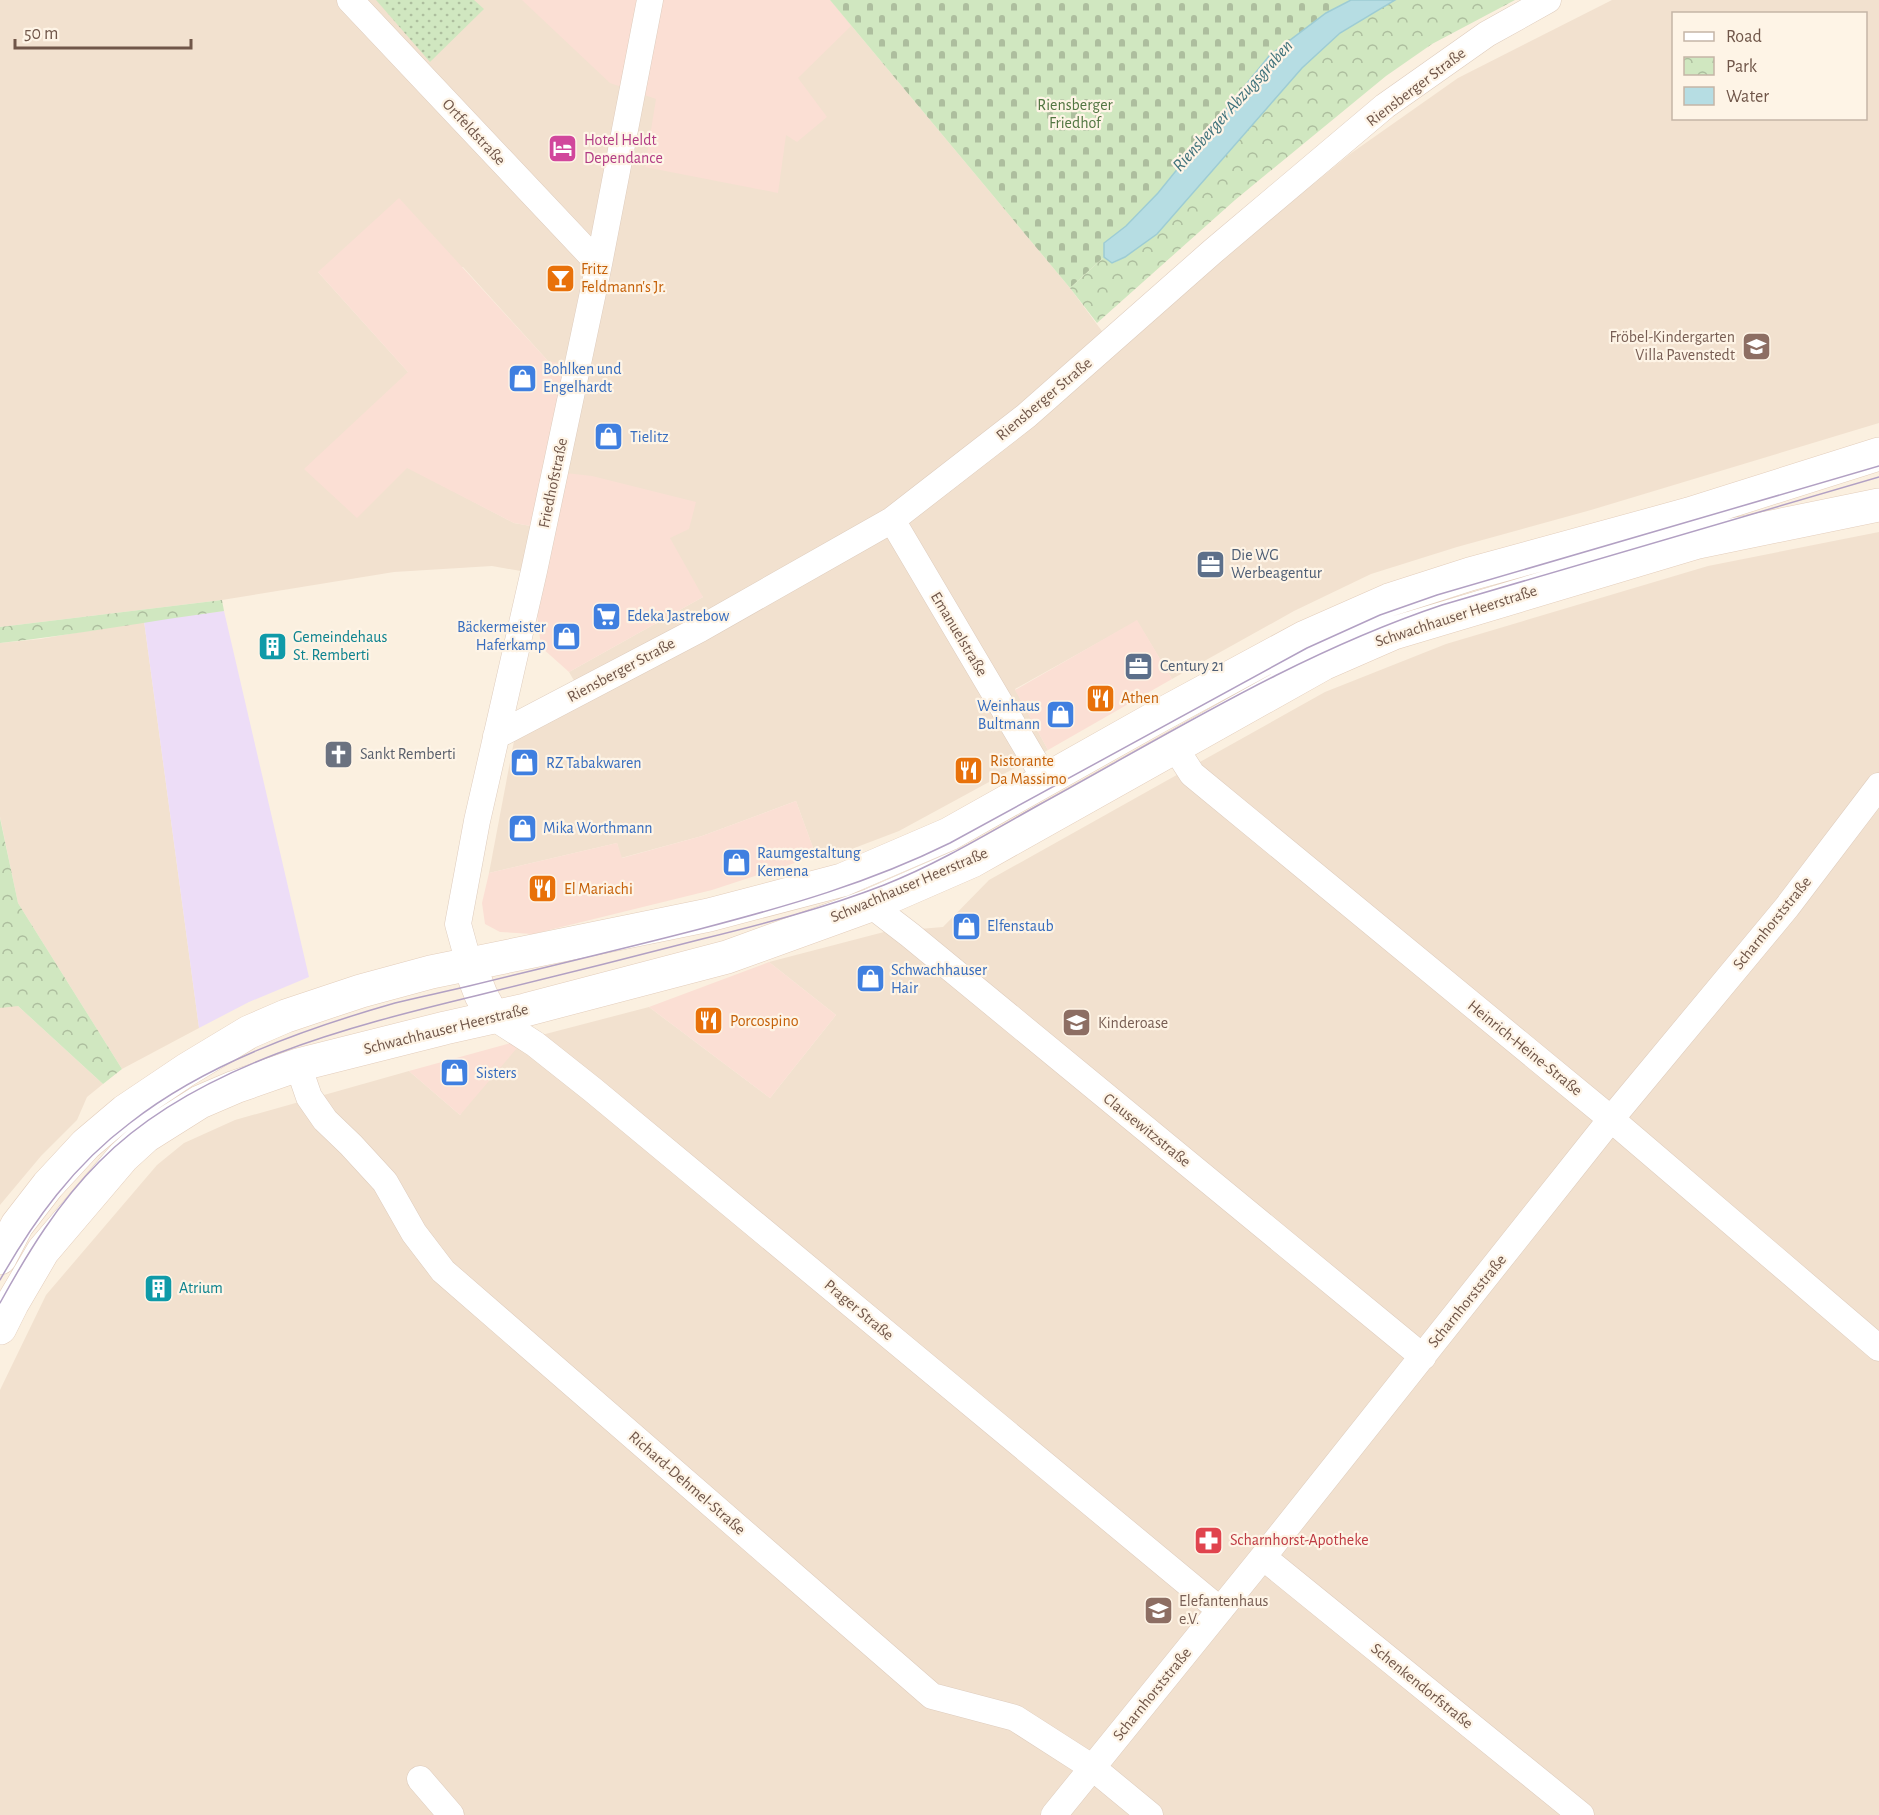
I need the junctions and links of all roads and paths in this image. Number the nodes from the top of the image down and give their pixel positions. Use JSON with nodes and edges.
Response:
{"nodes":[{"id":1,"x":350,"y":0,"type":"edge"},
{"id":2,"x":650,"y":0,"type":"edge"},
{"id":3,"x":1548,"y":0,"type":"edge"},
{"id":4,"x":599,"y":264,"type":"junction"},
{"id":5,"x":1879,"y":454,"type":"edge"},
{"id":6,"x":1879,"y":505,"type":"edge"},
{"id":7,"x":891,"y":520,"type":"junction"},
{"id":8,"x":496,"y":736,"type":"junction"},
{"id":9,"x":1174,"y":746,"type":"junction"},
{"id":10,"x":1045,"y":779,"type":"junction"},
{"id":11,"x":1879,"y":786,"type":"edge"},
{"id":12,"x":871,"y":905,"type":"junction"},
{"id":13,"x":469,"y":964,"type":"junction"},
{"id":14,"x":493,"y":1017,"type":"junction"},
{"id":15,"x":298,"y":1065,"type":"junction"},
{"id":16,"x":1611,"y":1119,"type":"junction"},
{"id":17,"x":0,"y":1258,"type":"edge"},
{"id":18,"x":0,"y":1328,"type":"edge"},
{"id":19,"x":1879,"y":1348,"type":"edge"},
{"id":20,"x":1423,"y":1357,"type":"junction"},
{"id":21,"x":1263,"y":1557,"type":"junction"},
{"id":22,"x":1220,"y":1610,"type":"junction"},
{"id":23,"x":1093,"y":1768,"type":"junction"},
{"id":24,"x":420,"y":1779,"type":"dead end"},
{"id":25,"x":451,"y":1815,"type":"edge"},
{"id":26,"x":1054,"y":1815,"type":"edge"},
{"id":27,"x":1150,"y":1815,"type":"edge"},
{"id":28,"x":1581,"y":1815,"type":"edge"}],
"edges":[{"from":1,"to":4,"type":"street","name":"Ortfeldstraße"},
{"from":2,"to":4,"type":"street","name":"Friedhofstraße"},
{"from":3,"to":7,"type":"street","name":"Riensberger Straße"},
{"from":4,"to":8,"type":"street","name":"Friedhofstraße"},
{"from":5,"to":10,"type":"main road","name":"Schwachhauser Heerstraße"},
{"from":6,"to":9,"type":"main road","name":"Schwachhauser Heerstraße"},
{"from":7,"to":8,"type":"street","name":"Riensberger Straße"},
{"from":7,"to":10,"type":"street","name":"Emanuelstraße"},
{"from":8,"to":13,"type":"street","name":"Friedhofstraße"},
{"from":9,"to":12,"type":"main road","name":"Schwachhauser Heerstraße"},
{"from":9,"to":16,"type":"street","name":"Heinrich-Heine-Straße"},
{"from":10,"to":13,"type":"main road","name":"Schwachhauser Heerstraße"},
{"from":11,"to":16,"type":"street","name":"Scharnhorststraße"},
{"from":12,"to":14,"type":"main road","name":"Schwachhauser Heerstraße"},
{"from":12,"to":20,"type":"street","name":"Clausewitzstraße"},
{"from":13,"to":14,"type":"main road"},
{"from":13,"to":17,"type":"main road","name":"Schwachhauser Heerstraße"},
{"from":14,"to":15,"type":"main road","name":"Schwachhauser Heerstraße"},
{"from":14,"to":22,"type":"street","name":"Prager Straße"},
{"from":15,"to":18,"type":"main road","name":"Schwachhauser Heerstraße"},
{"from":15,"to":23,"type":"street","name":"Richard-Dehmel-Straße"},
{"from":16,"to":19,"type":"street","name":"Heinrich-Heine-Straße"},
{"from":16,"to":20,"type":"street","name":"Scharnhorststraße"},
{"from":20,"to":21,"type":"street","name":"Scharnhorststraße"},
{"from":21,"to":22,"type":"street","name":"Scharnhorststraße"},
{"from":21,"to":28,"type":"street","name":"Schenkendorfstraße"},
{"from":22,"to":23,"type":"street","name":"Scharnhorststraße"},
{"from":23,"to":26,"type":"street","name":"Scharnhorststraße"},
{"from":23,"to":27,"type":"street","name":"Richard-Dehmel-Straße"},
{"from":24,"to":25,"type":"street"}]}
